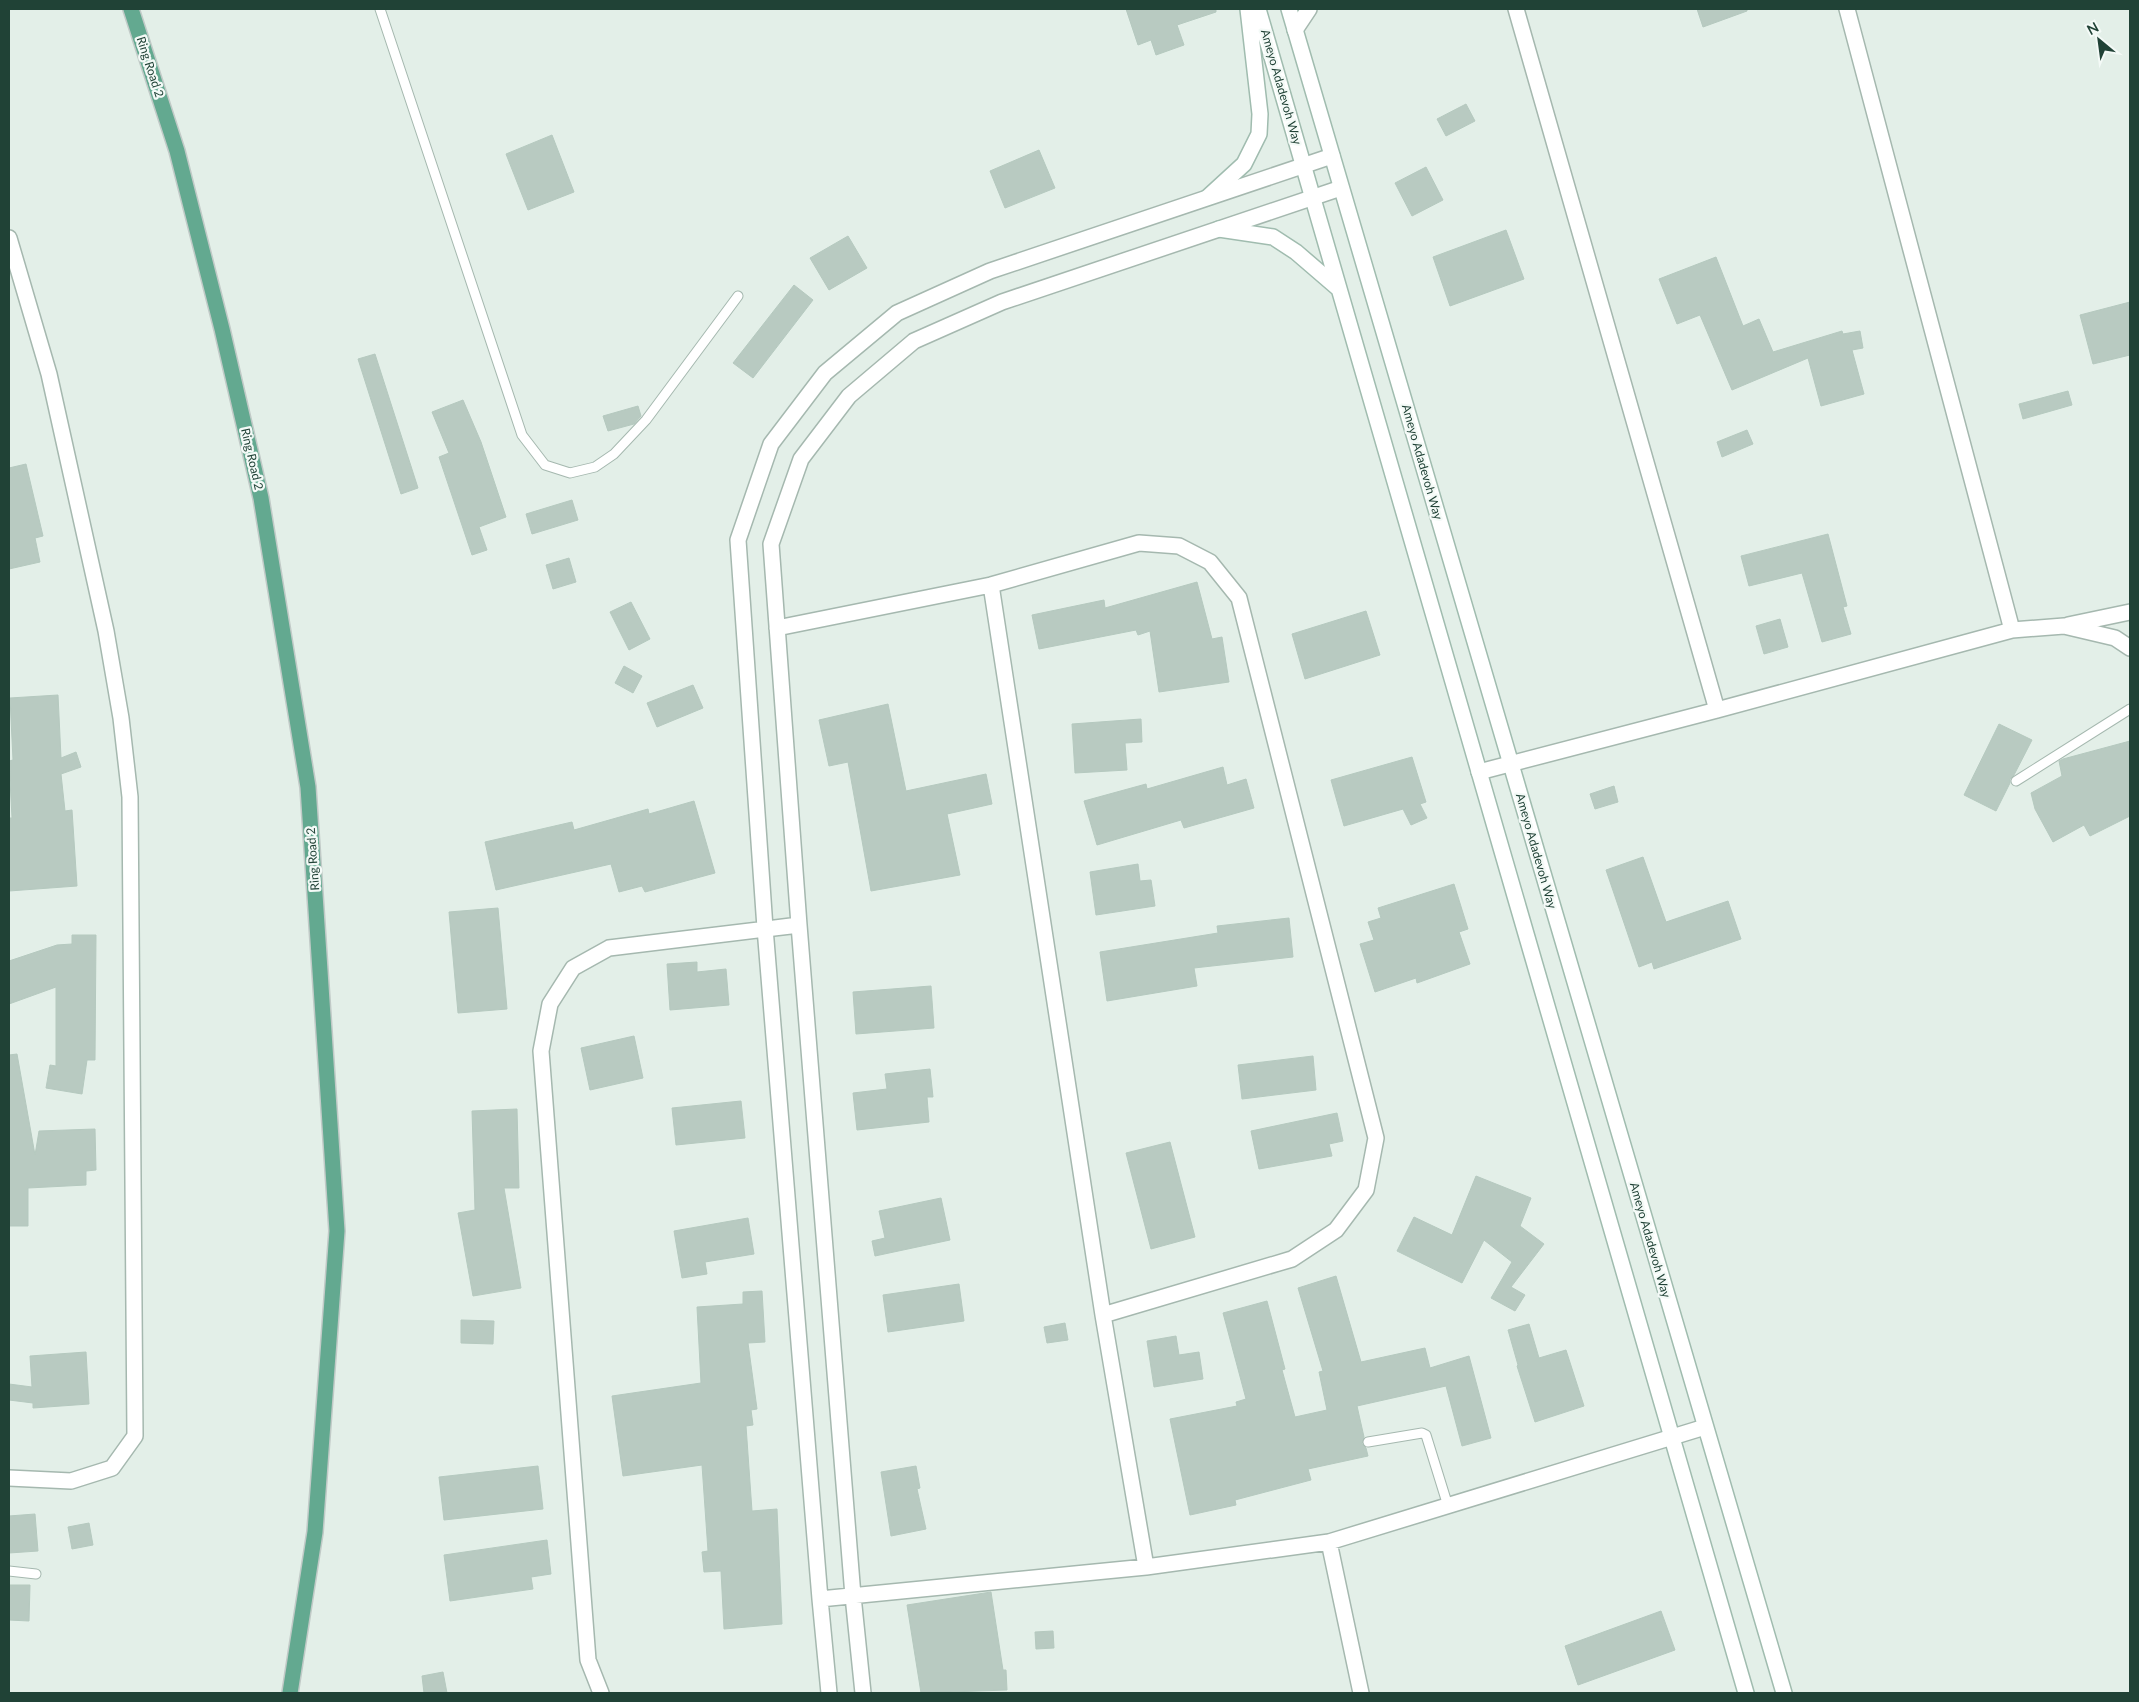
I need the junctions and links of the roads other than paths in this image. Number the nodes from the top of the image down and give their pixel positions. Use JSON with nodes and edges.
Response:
{"nodes":[{"id":1,"x":131,"y":9,"type":"edge"},
{"id":2,"x":380,"y":9,"type":"edge"},
{"id":3,"x":1248,"y":9,"type":"edge"},
{"id":4,"x":1258,"y":9,"type":"edge"},
{"id":5,"x":1289,"y":9,"type":"edge"},
{"id":6,"x":1309,"y":9,"type":"edge"},
{"id":7,"x":1516,"y":9,"type":"edge"},
{"id":8,"x":1847,"y":9,"type":"edge"},
{"id":9,"x":1295,"y":30,"type":"junction"},
{"id":10,"x":1332,"y":156,"type":"junction"},
{"id":11,"x":1303,"y":165,"type":"junction"},
{"id":12,"x":1341,"y":188,"type":"junction"},
{"id":13,"x":1208,"y":197,"type":"junction"},
{"id":14,"x":1313,"y":198,"type":"junction"},
{"id":15,"x":1219,"y":229,"type":"junction"},
{"id":16,"x":9,"y":238,"type":"edge"},
{"id":17,"x":1339,"y":289,"type":"junction"},
{"id":18,"x":738,"y":296,"type":"dead end"},
{"id":19,"x":991,"y":585,"type":"junction"},
{"id":20,"x":2130,"y":612,"type":"edge"},
{"id":21,"x":2064,"y":626,"type":"junction"},
{"id":22,"x":777,"y":628,"type":"junction"},
{"id":23,"x":2012,"y":630,"type":"junction"},
{"id":24,"x":2130,"y":648,"type":"edge"},
{"id":25,"x":2130,"y":709,"type":"edge"},
{"id":26,"x":1717,"y":710,"type":"junction"},
{"id":27,"x":1510,"y":764,"type":"junction"},
{"id":28,"x":1479,"y":772,"type":"junction"},
{"id":29,"x":2016,"y":781,"type":"dead end"},
{"id":30,"x":799,"y":925,"type":"junction"},
{"id":31,"x":765,"y":928,"type":"junction"},
{"id":32,"x":1103,"y":1315,"type":"junction"},
{"id":33,"x":1705,"y":1427,"type":"junction"},
{"id":34,"x":1672,"y":1438,"type":"junction"},
{"id":35,"x":1368,"y":1442,"type":"dead end"},
{"id":36,"x":9,"y":1478,"type":"edge"},
{"id":37,"x":1448,"y":1506,"type":"junction"},
{"id":38,"x":1329,"y":1542,"type":"junction"},
{"id":39,"x":1146,"y":1567,"type":"junction"},
{"id":40,"x":9,"y":1571,"type":"edge"},
{"id":41,"x":36,"y":1574,"type":"dead end"},
{"id":42,"x":853,"y":1596,"type":"junction"},
{"id":43,"x":820,"y":1599,"type":"junction"},
{"id":44,"x":290,"y":1693,"type":"edge"},
{"id":45,"x":602,"y":1693,"type":"edge"},
{"id":46,"x":830,"y":1693,"type":"edge"},
{"id":47,"x":863,"y":1693,"type":"edge"},
{"id":48,"x":1361,"y":1693,"type":"edge"},
{"id":49,"x":1746,"y":1693,"type":"edge"},
{"id":50,"x":1784,"y":1693,"type":"edge"}],
"edges":[{"from":1,"to":44,"type":"main road","name":"Ring Road 2"},
{"from":2,"to":18,"type":"lane"},
{"from":3,"to":13,"type":"street"},
{"from":4,"to":11,"type":"street","name":"Ameyo Adadevoh Way"},
{"from":5,"to":9,"type":"street","name":"Ameyo Adadevoh Way"},
{"from":6,"to":9,"type":"street"},
{"from":7,"to":26,"type":"street"},
{"from":8,"to":23,"type":"street"},
{"from":9,"to":10,"type":"street","name":"Ameyo Adadevoh Way"},
{"from":10,"to":11,"type":"street"},
{"from":10,"to":12,"type":"street","name":"Ameyo Adadevoh Way"},
{"from":11,"to":13,"type":"street"},
{"from":11,"to":14,"type":"street","name":"Ameyo Adadevoh Way"},
{"from":12,"to":14,"type":"street"},
{"from":12,"to":27,"type":"street","name":"Ameyo Adadevoh Way"},
{"from":13,"to":31,"type":"street"},
{"from":14,"to":15,"type":"street"},
{"from":14,"to":17,"type":"street","name":"Ameyo Adadevoh Way"},
{"from":15,"to":17,"type":"street"},
{"from":15,"to":22,"type":"street"},
{"from":16,"to":36,"type":"street"},
{"from":17,"to":28,"type":"street","name":"Ameyo Adadevoh Way"},
{"from":19,"to":22,"type":"street"},
{"from":19,"to":32,"type":"street"},
{"from":19,"to":32,"type":"street"},
{"from":20,"to":21,"type":"street"},
{"from":21,"to":23,"type":"street"},
{"from":21,"to":24,"type":"street"},
{"from":22,"to":30,"type":"street"},
{"from":23,"to":26,"type":"street"},
{"from":25,"to":29,"type":"lane"},
{"from":26,"to":27,"type":"street"},
{"from":27,"to":28,"type":"street"},
{"from":27,"to":33,"type":"street","name":"Ameyo Adadevoh Way"},
{"from":28,"to":34,"type":"street","name":"Ameyo Adadevoh Way"},
{"from":30,"to":31,"type":"street"},
{"from":30,"to":42,"type":"street"},
{"from":31,"to":43,"type":"street"},
{"from":31,"to":45,"type":"street"},
{"from":32,"to":39,"type":"street"},
{"from":33,"to":34,"type":"street"},
{"from":33,"to":50,"type":"street","name":"Ameyo Adadevoh Way"},
{"from":34,"to":37,"type":"street"},
{"from":34,"to":49,"type":"street","name":"Ameyo Adadevoh Way"},
{"from":35,"to":37,"type":"lane"},
{"from":37,"to":38,"type":"street"},
{"from":38,"to":39,"type":"street"},
{"from":38,"to":48,"type":"street"},
{"from":39,"to":42,"type":"street"},
{"from":40,"to":41,"type":"lane"},
{"from":42,"to":43,"type":"street"},
{"from":42,"to":47,"type":"street"},
{"from":43,"to":46,"type":"street"}]}
